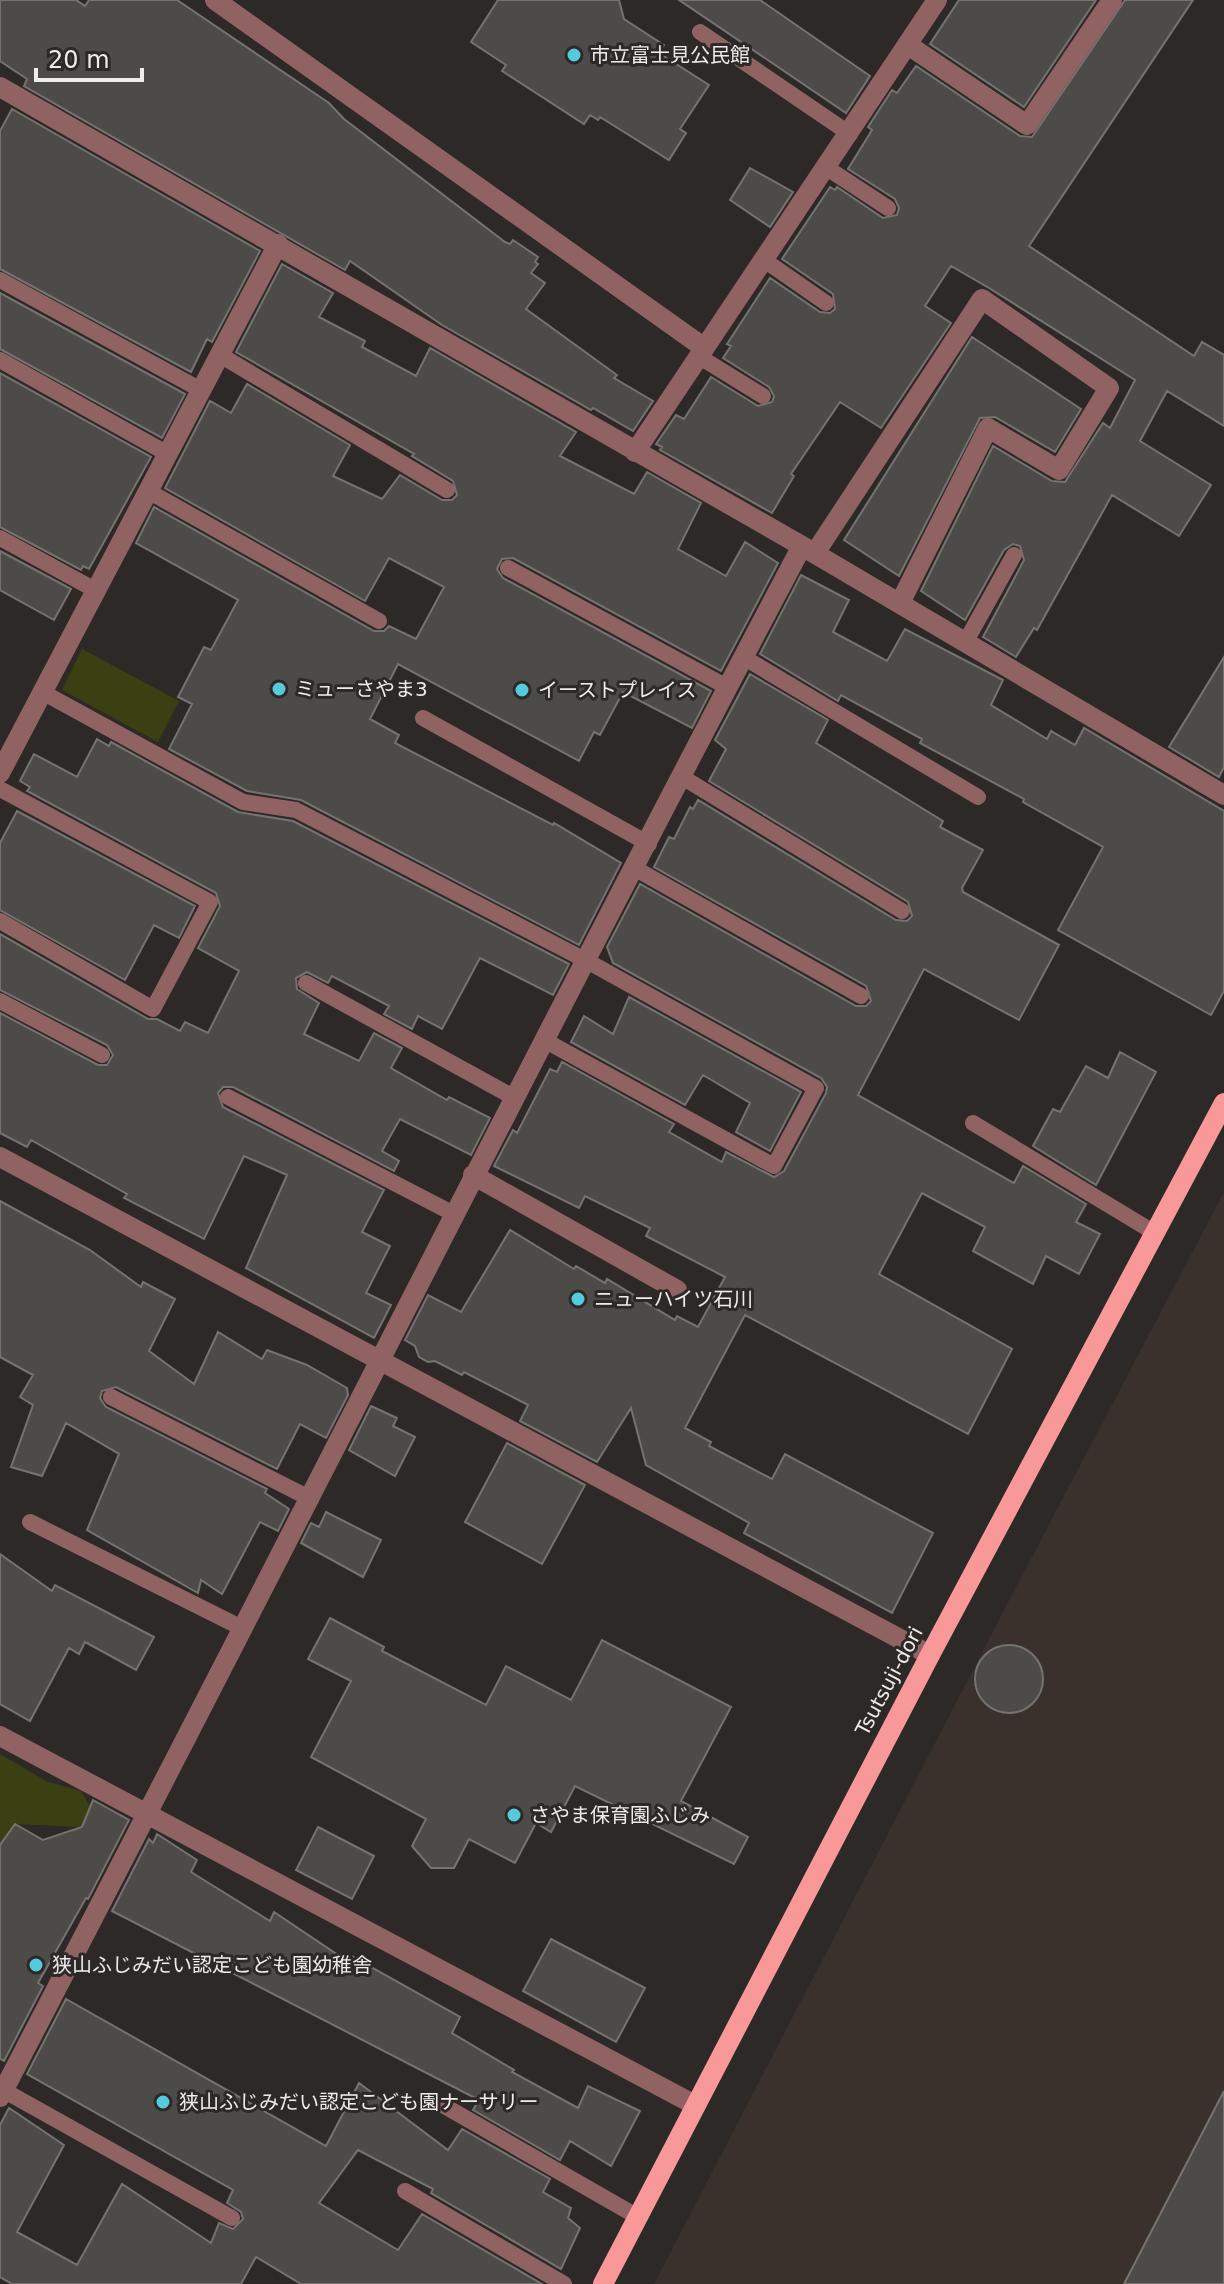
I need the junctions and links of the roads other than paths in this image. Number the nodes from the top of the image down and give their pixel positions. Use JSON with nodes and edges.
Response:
{"nodes":[{"id":1,"x":215,"y":0,"type":"edge"},
{"id":2,"x":937,"y":0,"type":"edge"},
{"id":3,"x":1112,"y":0,"type":"edge"},
{"id":4,"x":700,"y":32,"type":"dead end"},
{"id":5,"x":908,"y":45,"type":"junction"},
{"id":6,"x":0,"y":87,"type":"edge"},
{"id":7,"x":850,"y":134,"type":"junction"},
{"id":8,"x":827,"y":168,"type":"junction"},
{"id":9,"x":888,"y":208,"type":"dead end"},
{"id":10,"x":278,"y":244,"type":"junction"},
{"id":11,"x":764,"y":260,"type":"junction"},
{"id":12,"x":0,"y":280,"type":"edge"},
{"id":13,"x":826,"y":303,"type":"dead end"},
{"id":14,"x":700,"y":352,"type":"junction"},
{"id":15,"x":220,"y":355,"type":"junction"},
{"id":16,"x":0,"y":360,"type":"edge"},
{"id":17,"x":201,"y":390,"type":"junction"},
{"id":18,"x":763,"y":396,"type":"dead end"},
{"id":19,"x":635,"y":452,"type":"junction"},
{"id":20,"x":168,"y":454,"type":"junction"},
{"id":21,"x":447,"y":490,"type":"dead end"},
{"id":22,"x":148,"y":491,"type":"junction"},
{"id":23,"x":0,"y":538,"type":"edge"},
{"id":24,"x":809,"y":550,"type":"junction"},
{"id":25,"x":1014,"y":555,"type":"dead end"},
{"id":26,"x":508,"y":568,"type":"dead end"},
{"id":27,"x":97,"y":591,"type":"junction"},
{"id":28,"x":900,"y":603,"type":"junction"},
{"id":29,"x":379,"y":621,"type":"dead end"},
{"id":30,"x":966,"y":641,"type":"junction"},
{"id":31,"x":743,"y":657,"type":"junction"},
{"id":32,"x":727,"y":687,"type":"junction"},
{"id":33,"x":44,"y":693,"type":"junction"},
{"id":34,"x":423,"y":718,"type":"dead end"},
{"id":35,"x":0,"y":773,"type":"edge"},
{"id":36,"x":682,"y":777,"type":"junction"},
{"id":37,"x":0,"y":789,"type":"edge"},
{"id":38,"x":1224,"y":795,"type":"edge"},
{"id":39,"x":978,"y":797,"type":"dead end"},
{"id":40,"x":649,"y":844,"type":"junction"},
{"id":41,"x":636,"y":869,"type":"junction"},
{"id":42,"x":902,"y":911,"type":"dead end"},
{"id":43,"x":0,"y":921,"type":"edge"},
{"id":44,"x":587,"y":961,"type":"junction"},
{"id":45,"x":306,"y":983,"type":"dead end"},
{"id":46,"x":861,"y":996,"type":"dead end"},
{"id":47,"x":0,"y":1001,"type":"edge"},
{"id":48,"x":544,"y":1040,"type":"junction"},
{"id":49,"x":102,"y":1055,"type":"dead end"},
{"id":50,"x":228,"y":1097,"type":"dead end"},
{"id":51,"x":515,"y":1098,"type":"junction"},
{"id":52,"x":1224,"y":1103,"type":"edge"},
{"id":53,"x":973,"y":1123,"type":"dead end"},
{"id":54,"x":0,"y":1157,"type":"edge"},
{"id":55,"x":473,"y":1175,"type":"junction"},
{"id":56,"x":454,"y":1214,"type":"junction"},
{"id":57,"x":1155,"y":1233,"type":"junction"},
{"id":58,"x":677,"y":1290,"type":"dead end"},
{"id":59,"x":381,"y":1358,"type":"junction"},
{"id":60,"x":111,"y":1397,"type":"dead end"},
{"id":61,"x":311,"y":1499,"type":"junction"},
{"id":62,"x":30,"y":1522,"type":"dead end"},
{"id":63,"x":242,"y":1628,"type":"junction"},
{"id":64,"x":930,"y":1655,"type":"junction"},
{"id":65,"x":0,"y":1736,"type":"edge"},
{"id":66,"x":148,"y":1814,"type":"junction"},
{"id":67,"x":2,"y":2094,"type":"edge"},
{"id":68,"x":441,"y":2104,"type":"dead end"},
{"id":69,"x":695,"y":2105,"type":"junction"},
{"id":70,"x":405,"y":2191,"type":"dead end"},
{"id":71,"x":638,"y":2217,"type":"junction"},
{"id":72,"x":232,"y":2218,"type":"dead end"},
{"id":73,"x":564,"y":2284,"type":"edge"},
{"id":74,"x":603,"y":2284,"type":"edge"}],
"edges":[{"from":1,"to":14,"type":"street"},
{"from":2,"to":5,"type":"street"},
{"from":3,"to":5,"type":"street"},
{"from":4,"to":7,"type":"lane"},
{"from":5,"to":7,"type":"street"},
{"from":6,"to":10,"type":"street"},
{"from":7,"to":8,"type":"street"},
{"from":8,"to":9,"type":"lane"},
{"from":8,"to":11,"type":"street"},
{"from":10,"to":15,"type":"street"},
{"from":10,"to":19,"type":"street"},
{"from":11,"to":13,"type":"lane"},
{"from":11,"to":14,"type":"street"},
{"from":12,"to":17,"type":"lane"},
{"from":14,"to":18,"type":"lane"},
{"from":14,"to":19,"type":"street"},
{"from":15,"to":17,"type":"street"},
{"from":15,"to":21,"type":"lane"},
{"from":16,"to":20,"type":"lane"},
{"from":17,"to":20,"type":"street"},
{"from":19,"to":24,"type":"street"},
{"from":20,"to":22,"type":"street"},
{"from":22,"to":27,"type":"street"},
{"from":22,"to":29,"type":"lane"},
{"from":23,"to":27,"type":"lane"},
{"from":24,"to":28,"type":"street"},
{"from":24,"to":28,"type":"street"},
{"from":24,"to":31,"type":"street"},
{"from":25,"to":30,"type":"lane"},
{"from":26,"to":32,"type":"lane"},
{"from":27,"to":33,"type":"street"},
{"from":28,"to":30,"type":"street"},
{"from":30,"to":38,"type":"street"},
{"from":31,"to":32,"type":"street"},
{"from":31,"to":39,"type":"lane"},
{"from":32,"to":36,"type":"street"},
{"from":33,"to":35,"type":"street"},
{"from":33,"to":44,"type":"lane"},
{"from":34,"to":40,"type":"lane"},
{"from":36,"to":40,"type":"street"},
{"from":36,"to":42,"type":"lane"},
{"from":37,"to":43,"type":"lane"},
{"from":40,"to":41,"type":"street"},
{"from":41,"to":44,"type":"street"},
{"from":41,"to":46,"type":"lane"},
{"from":44,"to":48,"type":"street"},
{"from":44,"to":48,"type":"lane"},
{"from":45,"to":51,"type":"lane"},
{"from":47,"to":49,"type":"lane"},
{"from":48,"to":51,"type":"street"},
{"from":50,"to":56,"type":"lane"},
{"from":51,"to":55,"type":"street"},
{"from":52,"to":57,"type":"main road","name":"Tsutsuji-dori"},
{"from":53,"to":57,"type":"lane"},
{"from":54,"to":59,"type":"street"},
{"from":55,"to":56,"type":"street"},
{"from":55,"to":58,"type":"street"},
{"from":56,"to":59,"type":"street"},
{"from":57,"to":64,"type":"main road","name":"Tsutsuji-dori"},
{"from":59,"to":61,"type":"street"},
{"from":59,"to":64,"type":"street"},
{"from":60,"to":61,"type":"lane"},
{"from":61,"to":63,"type":"street"},
{"from":62,"to":63,"type":"lane"},
{"from":63,"to":66,"type":"street"},
{"from":64,"to":69,"type":"main road","name":"Tsutsuji-dori"},
{"from":65,"to":66,"type":"street"},
{"from":66,"to":67,"type":"street"},
{"from":66,"to":69,"type":"street"},
{"from":67,"to":72,"type":"lane"},
{"from":68,"to":71,"type":"lane"},
{"from":69,"to":71,"type":"main road","name":"Tsutsuji-dori"},
{"from":70,"to":73,"type":"lane"},
{"from":71,"to":74,"type":"main road","name":"Tsutsuji-dori"}]}
